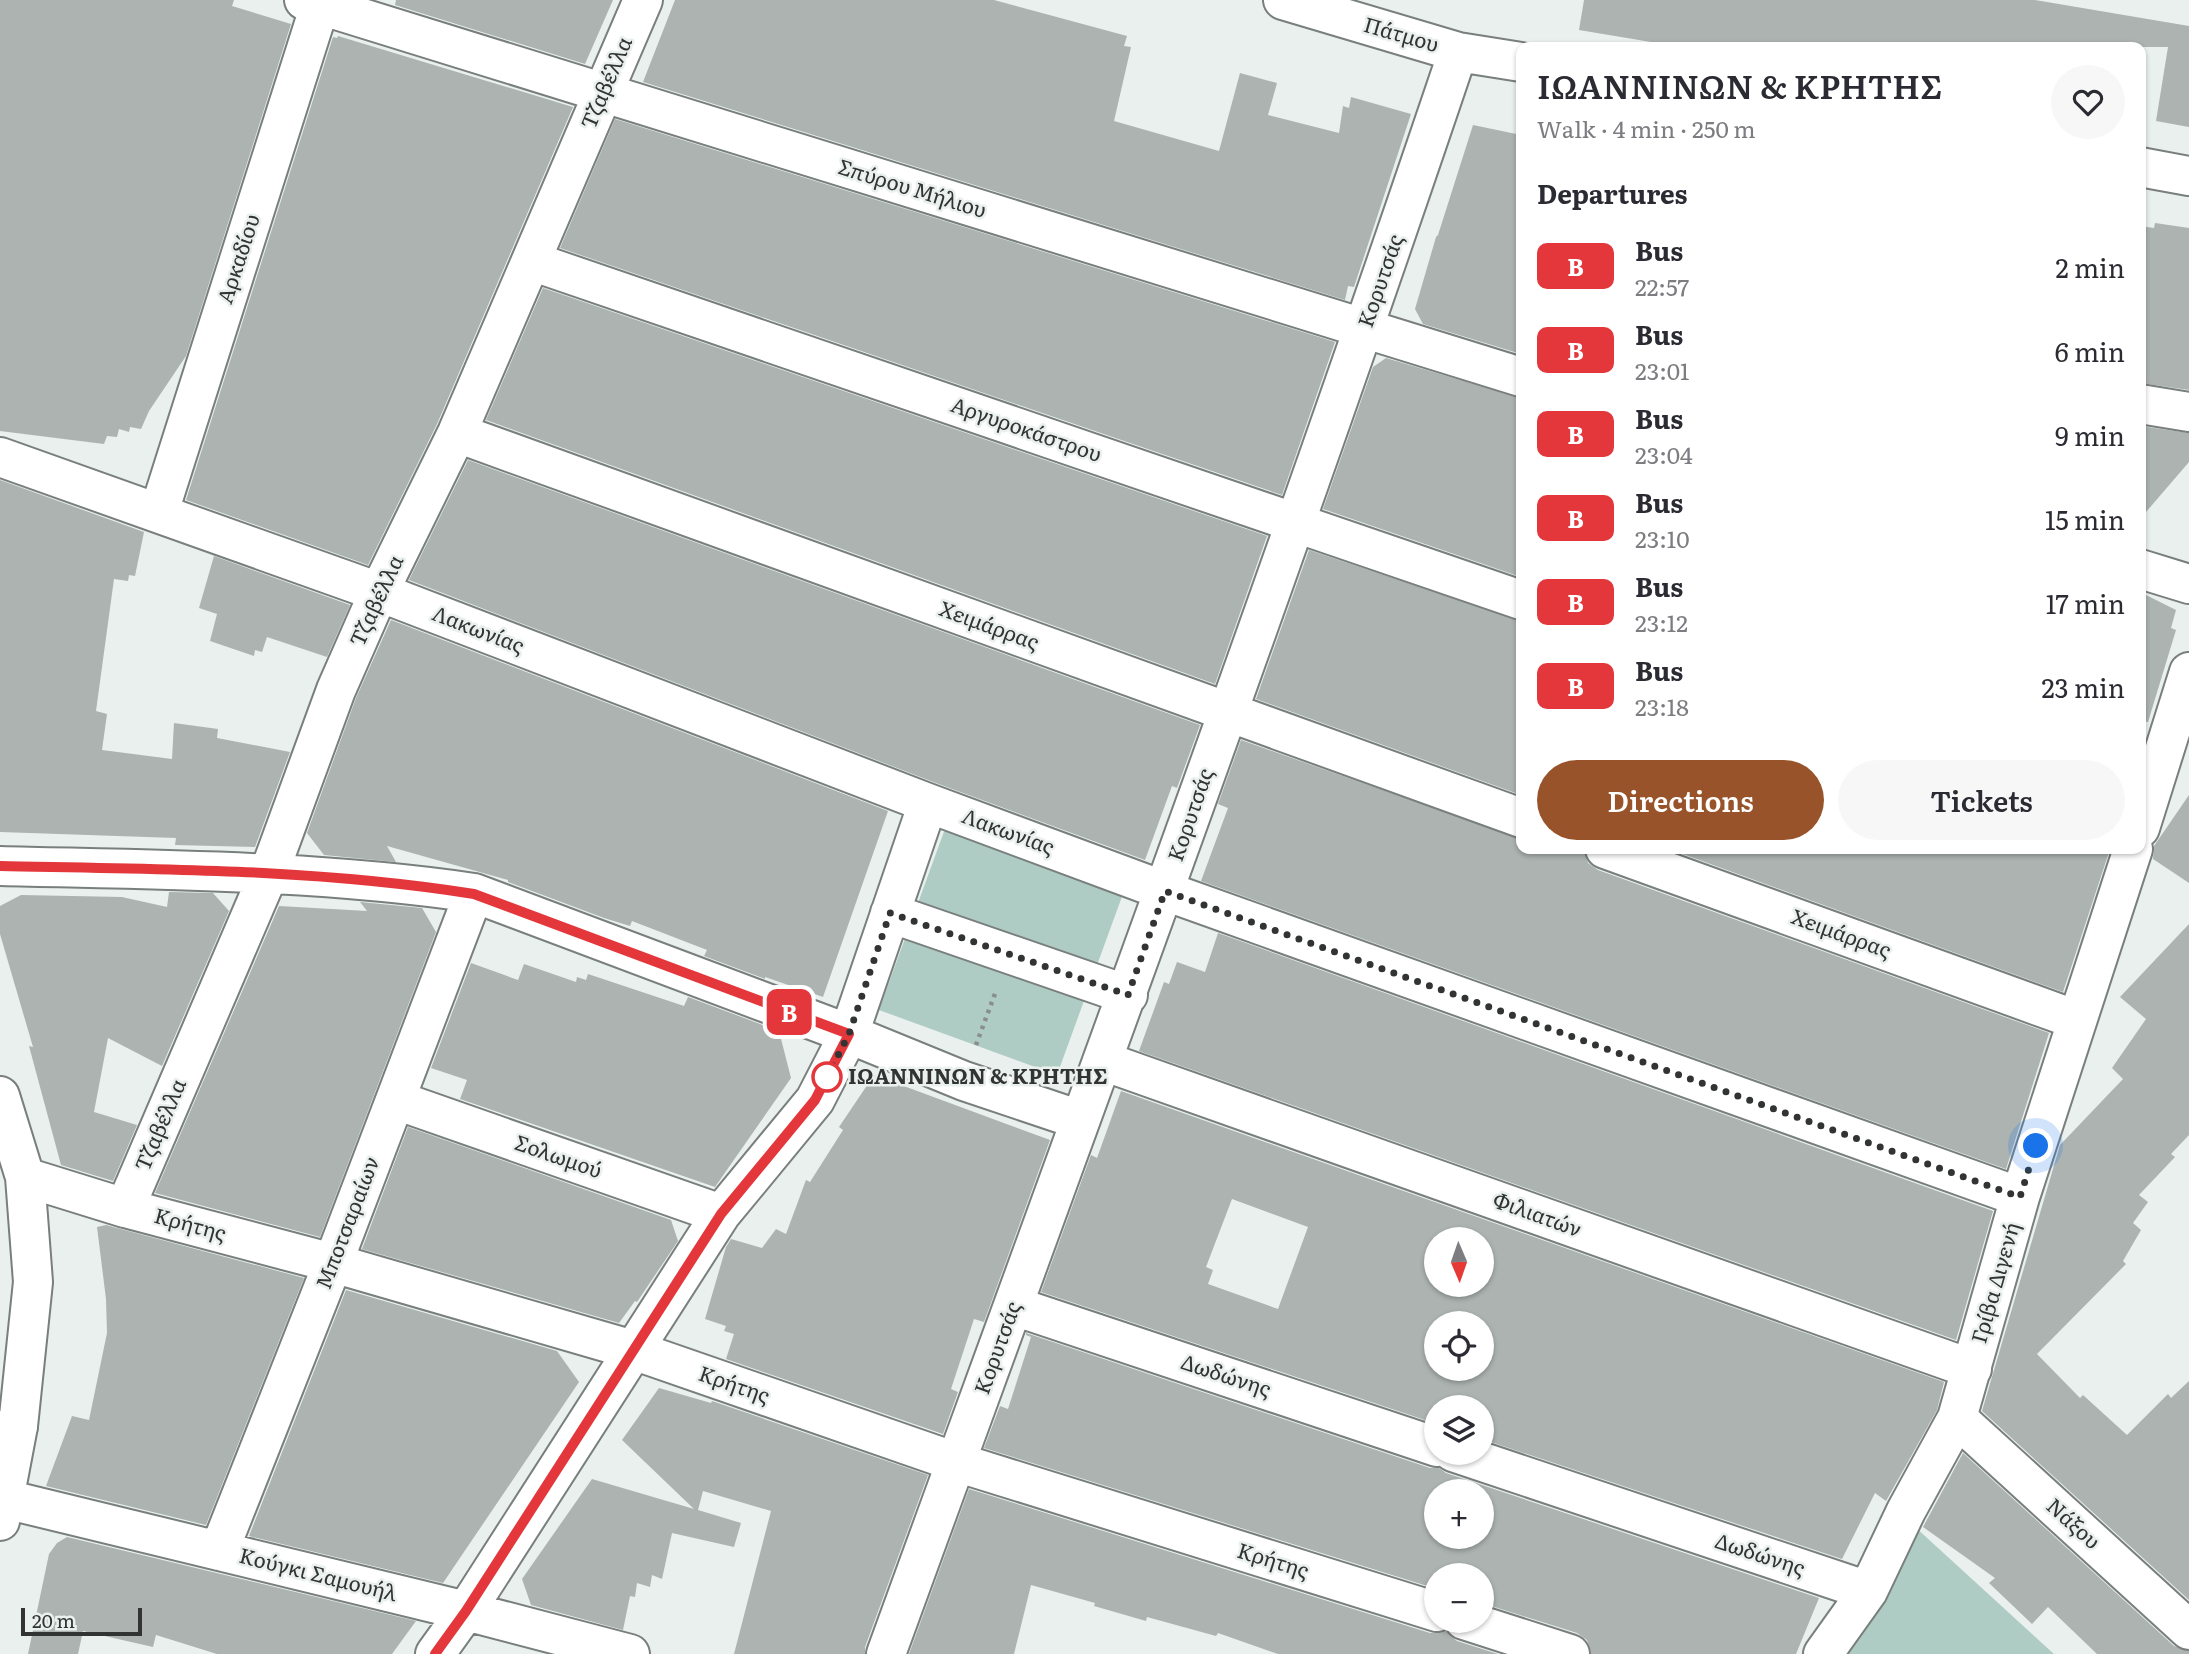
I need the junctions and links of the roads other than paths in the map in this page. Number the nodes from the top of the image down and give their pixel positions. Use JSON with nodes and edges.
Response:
{"nodes":[{"id":1,"x":643,"y":0,"type":"edge"},
{"id":2,"x":1283,"y":0,"type":"edge"},
{"id":3,"x":312,"y":3,"type":"edge"},
{"id":4,"x":1458,"y":52,"type":"junction"},
{"id":5,"x":1516,"y":61,"type":"edge"},
{"id":6,"x":603,"y":93,"type":"junction"},
{"id":7,"x":2146,"y":168,"type":"edge"},
{"id":8,"x":2189,"y":176,"type":"edge"},
{"id":9,"x":531,"y":261,"type":"junction"},
{"id":10,"x":1365,"y":329,"type":"junction"},
{"id":11,"x":1516,"y":375,"type":"edge"},
{"id":12,"x":2146,"y":405,"type":"edge"},
{"id":13,"x":2189,"y":412,"type":"edge"},
{"id":14,"x":457,"y":433,"type":"junction"},
{"id":15,"x":0,"y":457,"type":"edge"},
{"id":16,"x":159,"y":512,"type":"junction"},
{"id":17,"x":1294,"y":522,"type":"junction"},
{"id":18,"x":2146,"y":571,"type":"edge"},
{"id":19,"x":2189,"y":584,"type":"edge"},
{"id":20,"x":379,"y":592,"type":"junction"},
{"id":21,"x":1516,"y":598,"type":"edge"},
{"id":22,"x":2189,"y":672,"type":"edge"},
{"id":23,"x":1226,"y":712,"type":"junction"},
{"id":24,"x":2176,"y":767,"type":"edge"},
{"id":25,"x":928,"y":803,"type":"junction"},
{"id":26,"x":2146,"y":811,"type":"edge"},
{"id":27,"x":1516,"y":816,"type":"edge"},
{"id":28,"x":1619,"y":854,"type":"edge"},
{"id":29,"x":2131,"y":854,"type":"edge"},
{"id":30,"x":0,"y":866,"type":"edge"},
{"id":31,"x":269,"y":873,"type":"junction"},
{"id":32,"x":1165,"y":891,"type":"junction"},
{"id":33,"x":474,"y":894,"type":"junction"},
{"id":34,"x":890,"y":913,"type":"junction"},
{"id":35,"x":1128,"y":995,"type":"junction"},
{"id":36,"x":2077,"y":1020,"type":"junction"},
{"id":37,"x":849,"y":1034,"type":"junction"},
{"id":38,"x":1103,"y":1061,"type":"junction"},
{"id":39,"x":0,"y":1096,"type":"edge"},
{"id":40,"x":396,"y":1100,"type":"junction"},
{"id":41,"x":1080,"y":1120,"type":"junction"},
{"id":42,"x":25,"y":1177,"type":"junction"},
{"id":43,"x":2020,"y":1197,"type":"junction"},
{"id":44,"x":125,"y":1208,"type":"junction"},
{"id":45,"x":721,"y":1214,"type":"junction"},
{"id":46,"x":333,"y":1263,"type":"junction"},
{"id":47,"x":1014,"y":1306,"type":"junction"},
{"id":48,"x":633,"y":1350,"type":"junction"},
{"id":49,"x":1972,"y":1369,"type":"junction"},
{"id":50,"x":1957,"y":1418,"type":"junction"},
{"id":51,"x":9,"y":1429,"type":"edge"},
{"id":52,"x":1424,"y":1443,"type":"edge"},
{"id":53,"x":956,"y":1462,"type":"junction"},
{"id":54,"x":1492,"y":1465,"type":"edge"},
{"id":55,"x":3,"y":1510,"type":"edge"},
{"id":56,"x":219,"y":1551,"type":"junction"},
{"id":57,"x":1868,"y":1591,"type":"junction"},
{"id":58,"x":1424,"y":1608,"type":"edge"},
{"id":59,"x":466,"y":1611,"type":"junction"},
{"id":60,"x":1494,"y":1630,"type":"edge"},
{"id":61,"x":2189,"y":1630,"type":"edge"},
{"id":62,"x":435,"y":1654,"type":"edge"},
{"id":63,"x":630,"y":1654,"type":"edge"},
{"id":64,"x":886,"y":1654,"type":"edge"},
{"id":65,"x":1570,"y":1654,"type":"edge"},
{"id":66,"x":1823,"y":1654,"type":"edge"}],
"edges":[{"from":1,"to":6,"type":"street","name":"Τζαβέλλα"},
{"from":2,"to":4,"type":"street","name":"Πάτμου"},
{"from":3,"to":6,"type":"street","name":"Σπύρου Μήλιου"},
{"from":3,"to":16,"type":"street","name":"Αρκαδίου"},
{"from":4,"to":5,"type":"street","name":"Πάτμου"},
{"from":4,"to":10,"type":"street","name":"Κορυτσάς"},
{"from":6,"to":9,"type":"street","name":"Τζαβέλλα"},
{"from":6,"to":10,"type":"street","name":"Σπύρου Μήλιου"},
{"from":7,"to":8,"type":"street"},
{"from":9,"to":14,"type":"street","name":"Τζαβέλλα"},
{"from":9,"to":17,"type":"street","name":"Αργυροκάστρου"},
{"from":10,"to":11,"type":"street","name":"Σπύρου Μήλιου"},
{"from":10,"to":17,"type":"street","name":"Κορυτσάς"},
{"from":12,"to":13,"type":"street"},
{"from":14,"to":20,"type":"street","name":"Τζαβέλλα"},
{"from":14,"to":23,"type":"street","name":"Χειμάρρας"},
{"from":15,"to":16,"type":"street","name":"Λακωνίας"},
{"from":16,"to":20,"type":"street","name":"Λακωνίας"},
{"from":17,"to":21,"type":"street","name":"Αργυροκάστρου"},
{"from":17,"to":23,"type":"street","name":"Κορυτσάς"},
{"from":18,"to":19,"type":"street"},
{"from":20,"to":25,"type":"street","name":"Λακωνίας"},
{"from":20,"to":31,"type":"street","name":"Τζαβέλλα"},
{"from":22,"to":24,"type":"street"},
{"from":23,"to":27,"type":"street","name":"Χειμάρρας"},
{"from":23,"to":32,"type":"street","name":"Κορυτσάς"},
{"from":24,"to":26,"type":"street"},
{"from":25,"to":32,"type":"street","name":"Λακωνίας"},
{"from":25,"to":34,"type":"street"},
{"from":28,"to":36,"type":"street","name":"Χειμάρρας"},
{"from":29,"to":36,"type":"street","name":"Γρίβα Διγενή"},
{"from":30,"to":31,"type":"street"},
{"from":31,"to":33,"type":"street"},
{"from":31,"to":44,"type":"street","name":"Τζαβέλλα"},
{"from":32,"to":35,"type":"street","name":"Κορυτσάς"},
{"from":32,"to":43,"type":"street","name":"Λακωνίας"},
{"from":33,"to":37,"type":"street"},
{"from":33,"to":40,"type":"street","name":"Μποτσαραίων"},
{"from":34,"to":35,"type":"street"},
{"from":34,"to":37,"type":"street"},
{"from":35,"to":38,"type":"street","name":"Κορυτσάς"},
{"from":36,"to":43,"type":"street","name":"Γρίβα Διγενή"},
{"from":37,"to":41,"type":"street"},
{"from":37,"to":45,"type":"street"},
{"from":38,"to":41,"type":"street","name":"Κορυτσάς"},
{"from":38,"to":49,"type":"street","name":"Φιλιατών"},
{"from":39,"to":42,"type":"street"},
{"from":40,"to":45,"type":"street","name":"Σολωμού"},
{"from":40,"to":46,"type":"street","name":"Μποτσαραίων"},
{"from":41,"to":47,"type":"street","name":"Κορυτσάς"},
{"from":42,"to":44,"type":"street","name":"Κρήτης"},
{"from":42,"to":51,"type":"street"},
{"from":43,"to":49,"type":"street","name":"Γρίβα Διγενή"},
{"from":44,"to":46,"type":"street","name":"Κρήτης"},
{"from":45,"to":48,"type":"street"},
{"from":46,"to":48,"type":"street","name":"Κρήτης"},
{"from":46,"to":56,"type":"street","name":"Μποτσαραίων"},
{"from":47,"to":52,"type":"street","name":"Δωδώνης"},
{"from":47,"to":53,"type":"street","name":"Κορυτσάς"},
{"from":48,"to":53,"type":"street","name":"Κρήτης"},
{"from":48,"to":59,"type":"street"},
{"from":49,"to":50,"type":"street","name":"Γρίβα Διγενή"},
{"from":50,"to":57,"type":"street","name":"Γρίβα Διγενή"},
{"from":50,"to":61,"type":"street","name":"Νάξου"},
{"from":51,"to":55,"type":"street"},
{"from":53,"to":58,"type":"street","name":"Κρήτης"},
{"from":53,"to":64,"type":"street","name":"Κορυτσάς"},
{"from":54,"to":57,"type":"street","name":"Δωδώνης"},
{"from":55,"to":56,"type":"street","name":"Κούγκι Σαμουήλ"},
{"from":56,"to":59,"type":"street","name":"Κούγκι Σαμουήλ"},
{"from":57,"to":66,"type":"street","name":"Γρίβα Διγενή"},
{"from":59,"to":62,"type":"street"},
{"from":59,"to":63,"type":"street","name":"Κούγκι Σαμουήλ"},
{"from":60,"to":65,"type":"street"}]}
